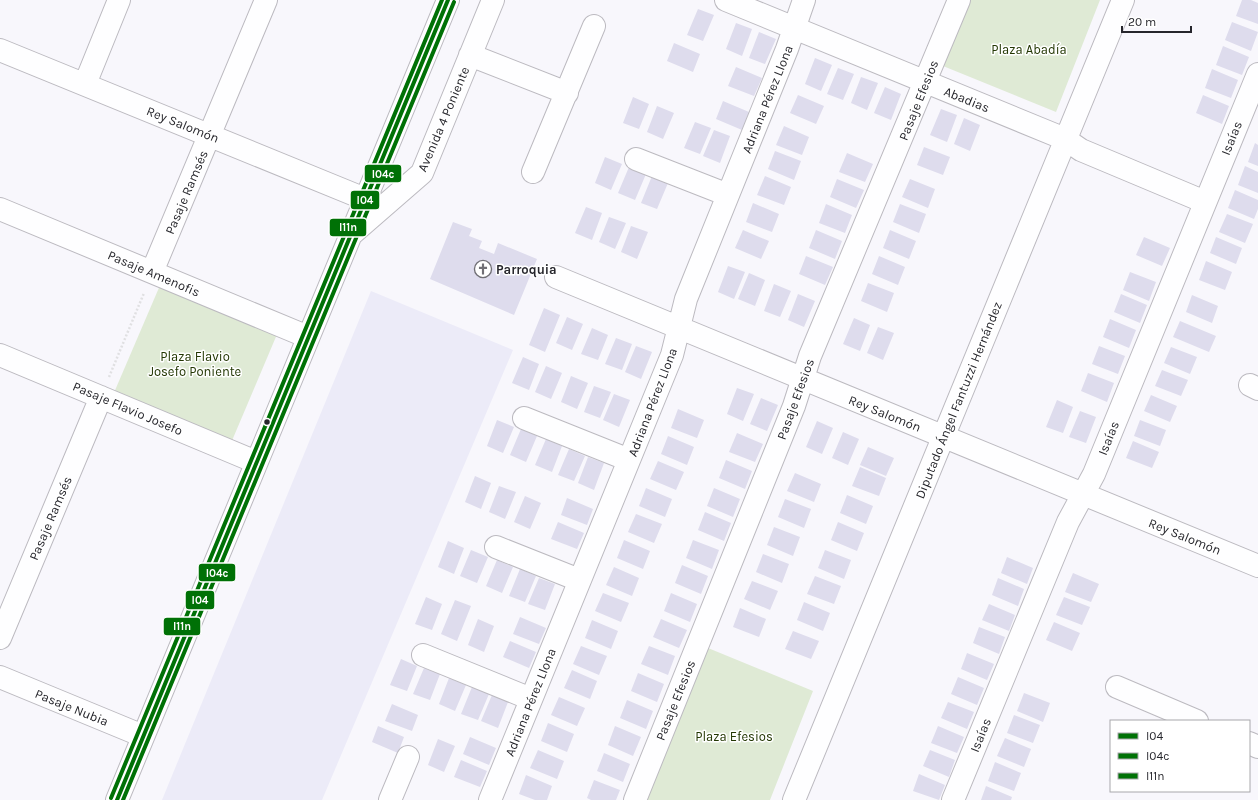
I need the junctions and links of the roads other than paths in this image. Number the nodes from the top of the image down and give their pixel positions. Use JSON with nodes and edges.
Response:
{"nodes":[{"id":1,"x":119,"y":0,"type":"edge"},
{"id":2,"x":266,"y":0,"type":"edge"},
{"id":3,"x":448,"y":0,"type":"edge"},
{"id":4,"x":493,"y":0,"type":"edge"},
{"id":5,"x":726,"y":0,"type":"edge"},
{"id":6,"x":804,"y":0,"type":"edge"},
{"id":7,"x":958,"y":0,"type":"edge"},
{"id":8,"x":1123,"y":0,"type":"edge"},
{"id":9,"x":594,"y":26,"type":"dead end"},
{"id":10,"x":795,"y":28,"type":"junction"},
{"id":11,"x":0,"y":50,"type":"edge"},
{"id":12,"x":470,"y":55,"type":"junction"},
{"id":13,"x":1258,"y":74,"type":"edge"},
{"id":14,"x":925,"y":82,"type":"junction"},
{"id":15,"x":85,"y":84,"type":"junction"},
{"id":16,"x":566,"y":93,"type":"junction"},
{"id":17,"x":210,"y":135,"type":"junction"},
{"id":18,"x":1065,"y":139,"type":"junction"},
{"id":19,"x":636,"y":159,"type":"dead end"},
{"id":20,"x":533,"y":172,"type":"dead end"},
{"id":21,"x":728,"y":195,"type":"junction"},
{"id":22,"x":365,"y":199,"type":"junction"},
{"id":23,"x":1205,"y":202,"type":"junction"},
{"id":24,"x":0,"y":209,"type":"edge"},
{"id":25,"x":350,"y":236,"type":"junction"},
{"id":26,"x":152,"y":272,"type":"junction"},
{"id":27,"x":556,"y":277,"type":"dead end"},
{"id":28,"x":679,"y":328,"type":"junction"},
{"id":29,"x":308,"y":337,"type":"junction"},
{"id":30,"x":0,"y":355,"type":"edge"},
{"id":31,"x":803,"y":379,"type":"junction"},
{"id":32,"x":101,"y":397,"type":"junction"},
{"id":33,"x":524,"y":418,"type":"dead end"},
{"id":34,"x":943,"y":436,"type":"junction"},
{"id":35,"x":628,"y":460,"type":"junction"},
{"id":36,"x":256,"y":462,"type":"junction"},
{"id":37,"x":1083,"y":494,"type":"junction"},
{"id":38,"x":496,"y":547,"type":"dead end"},
{"id":39,"x":1258,"y":566,"type":"edge"},
{"id":40,"x":579,"y":580,"type":"junction"},
{"id":41,"x":0,"y":638,"type":"edge"},
{"id":42,"x":423,"y":655,"type":"dead end"},
{"id":43,"x":0,"y":677,"type":"edge"},
{"id":44,"x":1117,"y":687,"type":"dead end"},
{"id":45,"x":531,"y":700,"type":"junction"},
{"id":46,"x":1195,"y":720,"type":"edge"},
{"id":47,"x":143,"y":736,"type":"junction"},
{"id":48,"x":408,"y":757,"type":"dead end"},
{"id":49,"x":116,"y":800,"type":"edge"},
{"id":50,"x":390,"y":800,"type":"edge"},
{"id":51,"x":490,"y":800,"type":"edge"},
{"id":52,"x":634,"y":800,"type":"edge"},
{"id":53,"x":794,"y":800,"type":"edge"},
{"id":54,"x":953,"y":800,"type":"edge"}],
"edges":[{"from":1,"to":15,"type":"street"},
{"from":2,"to":17,"type":"street","name":"Pasaje Ramsés"},
{"from":3,"to":22,"type":"street","name":"Avenida 4 Poniente"},
{"from":4,"to":12,"type":"street","name":"Avenida 4 Poniente"},
{"from":5,"to":10,"type":"street","name":"Abadias"},
{"from":6,"to":10,"type":"street","name":"Adriana Pérez Llona"},
{"from":7,"to":14,"type":"street","name":"Pasaje Efesios"},
{"from":8,"to":18,"type":"street","name":"Diputado Ángel Fantuzzi Hernández"},
{"from":9,"to":16,"type":"street"},
{"from":10,"to":14,"type":"street","name":"Abadias"},
{"from":10,"to":21,"type":"street","name":"Adriana Pérez Llona"},
{"from":11,"to":15,"type":"street","name":"Rey Salomón"},
{"from":12,"to":16,"type":"street"},
{"from":12,"to":25,"type":"street","name":"Avenida 4 Poniente"},
{"from":13,"to":23,"type":"street","name":"Isaías"},
{"from":14,"to":18,"type":"street","name":"Abadias"},
{"from":14,"to":31,"type":"street","name":"Pasaje Efesios"},
{"from":15,"to":17,"type":"street","name":"Rey Salomón"},
{"from":16,"to":20,"type":"street"},
{"from":17,"to":22,"type":"street","name":"Rey Salomón"},
{"from":17,"to":26,"type":"street","name":"Pasaje Ramsés"},
{"from":18,"to":23,"type":"street","name":"Abadias"},
{"from":18,"to":34,"type":"street","name":"Diputado Ángel Fantuzzi Hernández"},
{"from":19,"to":21,"type":"street"},
{"from":21,"to":28,"type":"street","name":"Adriana Pérez Llona"},
{"from":22,"to":25,"type":"street","name":"Avenida 4 Poniente"},
{"from":23,"to":37,"type":"street","name":"Isaías"},
{"from":24,"to":26,"type":"street","name":"Pasaje Amenofis"},
{"from":25,"to":29,"type":"street","name":"Avenida 4 Poniente"},
{"from":26,"to":29,"type":"street","name":"Pasaje Amenofis"},
{"from":27,"to":28,"type":"street","name":"Rey Salomón"},
{"from":28,"to":31,"type":"street","name":"Rey Salomón"},
{"from":28,"to":35,"type":"street","name":"Adriana Pérez Llona"},
{"from":29,"to":36,"type":"street","name":"Avenida 4 Poniente"},
{"from":30,"to":32,"type":"street","name":"Pasaje Flavio Josefo"},
{"from":31,"to":34,"type":"street","name":"Rey Salomón"},
{"from":31,"to":52,"type":"street","name":"Pasaje Efesios"},
{"from":32,"to":36,"type":"street","name":"Pasaje Flavio Josefo"},
{"from":32,"to":41,"type":"street","name":"Pasaje Ramsés"},
{"from":33,"to":35,"type":"street"},
{"from":34,"to":37,"type":"street","name":"Rey Salomón"},
{"from":34,"to":53,"type":"street","name":"Diputado Ángel Fantuzzi Hernández"},
{"from":35,"to":40,"type":"street","name":"Adriana Pérez Llona"},
{"from":36,"to":47,"type":"street","name":"Avenida 4 Poniente"},
{"from":37,"to":39,"type":"street","name":"Rey Salomón"},
{"from":37,"to":54,"type":"street","name":"Isaías"},
{"from":38,"to":40,"type":"street"},
{"from":40,"to":45,"type":"street","name":"Adriana Pérez Llona"},
{"from":42,"to":45,"type":"street"},
{"from":43,"to":47,"type":"street","name":"Pasaje Nubia"},
{"from":44,"to":46,"type":"street"},
{"from":45,"to":51,"type":"street","name":"Adriana Pérez Llona"},
{"from":47,"to":49,"type":"street","name":"Avenida 4 Poniente"},
{"from":48,"to":50,"type":"street"}]}
